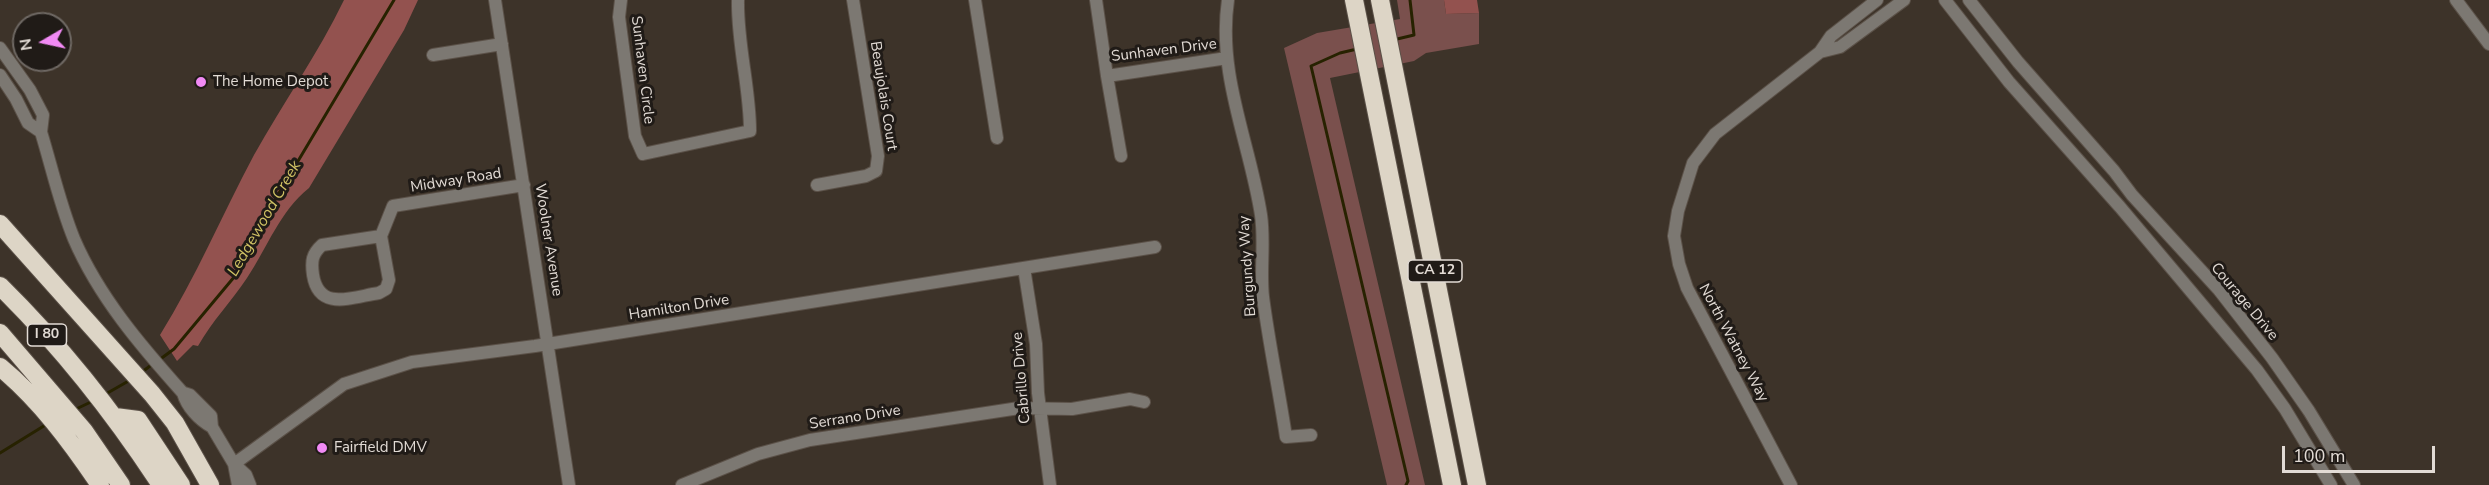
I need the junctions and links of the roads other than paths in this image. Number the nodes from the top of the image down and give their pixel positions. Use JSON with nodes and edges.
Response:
{"nodes":[{"id":1,"x":495,"y":0,"type":"edge"},
{"id":2,"x":621,"y":0,"type":"edge"},
{"id":3,"x":738,"y":0,"type":"edge"},
{"id":4,"x":853,"y":0,"type":"edge"},
{"id":5,"x":975,"y":0,"type":"edge"},
{"id":6,"x":1096,"y":0,"type":"edge"},
{"id":7,"x":1228,"y":0,"type":"edge"},
{"id":8,"x":1354,"y":0,"type":"edge"},
{"id":9,"x":1380,"y":0,"type":"edge"},
{"id":10,"x":1877,"y":0,"type":"edge"},
{"id":11,"x":1904,"y":0,"type":"edge"},
{"id":12,"x":1945,"y":0,"type":"edge"},
{"id":13,"x":1970,"y":0,"type":"edge"},
{"id":14,"x":2456,"y":0,"type":"edge"},
{"id":15,"x":502,"y":44,"type":"junction"},
{"id":16,"x":2489,"y":44,"type":"edge"},
{"id":17,"x":0,"y":48,"type":"edge"},
{"id":18,"x":1820,"y":52,"type":"junction"},
{"id":19,"x":433,"y":54,"type":"dead end"},
{"id":20,"x":1227,"y":58,"type":"junction"},
{"id":21,"x":0,"y":75,"type":"edge"},
{"id":22,"x":1107,"y":76,"type":"junction"},
{"id":23,"x":41,"y":132,"type":"junction"},
{"id":24,"x":997,"y":138,"type":"dead end"},
{"id":25,"x":1121,"y":156,"type":"dead end"},
{"id":26,"x":524,"y":185,"type":"junction"},
{"id":27,"x":817,"y":185,"type":"dead end"},
{"id":28,"x":2132,"y":195,"type":"junction"},
{"id":29,"x":2120,"y":207,"type":"junction"},
{"id":30,"x":0,"y":224,"type":"edge"},
{"id":31,"x":381,"y":236,"type":"junction"},
{"id":32,"x":1155,"y":247,"type":"dead end"},
{"id":33,"x":1024,"y":268,"type":"junction"},
{"id":34,"x":0,"y":286,"type":"edge"},
{"id":35,"x":0,"y":333,"type":"edge"},
{"id":36,"x":549,"y":344,"type":"junction"},
{"id":37,"x":0,"y":367,"type":"edge"},
{"id":38,"x":1144,"y":402,"type":"dead end"},
{"id":39,"x":53,"y":407,"type":"junction"},
{"id":40,"x":1039,"y":409,"type":"junction"},
{"id":41,"x":115,"y":417,"type":"junction"},
{"id":42,"x":76,"y":435,"type":"junction"},
{"id":43,"x":1311,"y":435,"type":"dead end"},
{"id":44,"x":2324,"y":435,"type":"junction"},
{"id":45,"x":2309,"y":447,"type":"junction"},
{"id":46,"x":234,"y":464,"type":"junction"},
{"id":47,"x":704,"y":481,"type":"edge"},
{"id":48,"x":100,"y":485,"type":"edge"},
{"id":49,"x":121,"y":485,"type":"edge"},
{"id":50,"x":161,"y":485,"type":"edge"},
{"id":51,"x":181,"y":485,"type":"edge"},
{"id":52,"x":210,"y":485,"type":"edge"},
{"id":53,"x":238,"y":485,"type":"edge"},
{"id":54,"x":250,"y":485,"type":"edge"},
{"id":55,"x":569,"y":485,"type":"edge"},
{"id":56,"x":682,"y":485,"type":"edge"},
{"id":57,"x":1050,"y":485,"type":"edge"},
{"id":58,"x":1452,"y":485,"type":"edge"},
{"id":59,"x":1477,"y":485,"type":"edge"},
{"id":60,"x":1791,"y":485,"type":"edge"},
{"id":61,"x":2331,"y":485,"type":"edge"},
{"id":62,"x":2354,"y":485,"type":"edge"}],
"edges":[{"from":1,"to":15,"type":"street","name":"Woolner Avenue"},
{"from":2,"to":3,"type":"street","name":"Sunhaven Circle"},
{"from":4,"to":27,"type":"street","name":"Beaujolais Court"},
{"from":5,"to":24,"type":"street"},
{"from":6,"to":22,"type":"street","name":"Sunhaven Drive"},
{"from":7,"to":20,"type":"street","name":"Burgundy Way"},
{"from":8,"to":58,"type":"highway","number":"CA 12"},
{"from":9,"to":59,"type":"highway","number":"CA 12"},
{"from":10,"to":18,"type":"street","name":"North Watney Way"},
{"from":11,"to":18,"type":"street","name":"North Watney Way"},
{"from":12,"to":29,"type":"street"},
{"from":13,"to":28,"type":"street","name":"Courage Drive"},
{"from":14,"to":16,"type":"street"},
{"from":15,"to":19,"type":"street"},
{"from":15,"to":26,"type":"street","name":"Woolner Avenue"},
{"from":17,"to":23,"type":"street"},
{"from":18,"to":60,"type":"street","name":"North Watney Way"},
{"from":20,"to":22,"type":"street","name":"Sunhaven Drive"},
{"from":20,"to":43,"type":"street","name":"Burgundy Way"},
{"from":21,"to":23,"type":"street"},
{"from":22,"to":25,"type":"street"},
{"from":23,"to":46,"type":"street"},
{"from":26,"to":31,"type":"street","name":"Midway Road"},
{"from":26,"to":36,"type":"street","name":"Woolner Avenue"},
{"from":28,"to":29,"type":"street"},
{"from":28,"to":44,"type":"street","name":"Courage Drive"},
{"from":29,"to":45,"type":"street"},
{"from":30,"to":52,"type":"highway"},
{"from":31,"to":31,"type":"street"},
{"from":32,"to":33,"type":"street","name":"Hamilton Drive"},
{"from":33,"to":36,"type":"street","name":"Hamilton Drive"},
{"from":33,"to":40,"type":"street","name":"Cabrillo Drive"},
{"from":34,"to":41,"type":"highway","number":"I 80"},
{"from":35,"to":39,"type":"highway","number":"I 80"},
{"from":36,"to":46,"type":"street","name":"Hamilton Drive"},
{"from":36,"to":55,"type":"street","name":"Woolner Avenue"},
{"from":37,"to":39,"type":"highway"},
{"from":38,"to":40,"type":"street","name":"Serrano Drive"},
{"from":39,"to":42,"type":"highway","number":"I 80"},
{"from":40,"to":47,"type":"street","name":"Serrano Drive"},
{"from":40,"to":57,"type":"street","name":"Cabrillo Drive"},
{"from":41,"to":50,"type":"highway","number":"I 80"},
{"from":41,"to":51,"type":"highway"},
{"from":42,"to":48,"type":"highway"},
{"from":42,"to":49,"type":"highway","number":"I 80"},
{"from":44,"to":45,"type":"street"},
{"from":44,"to":62,"type":"street","name":"Courage Drive"},
{"from":45,"to":61,"type":"street"},
{"from":46,"to":53,"type":"street"},
{"from":46,"to":54,"type":"street"},
{"from":47,"to":56,"type":"street","name":"Serrano Drive"}]}
